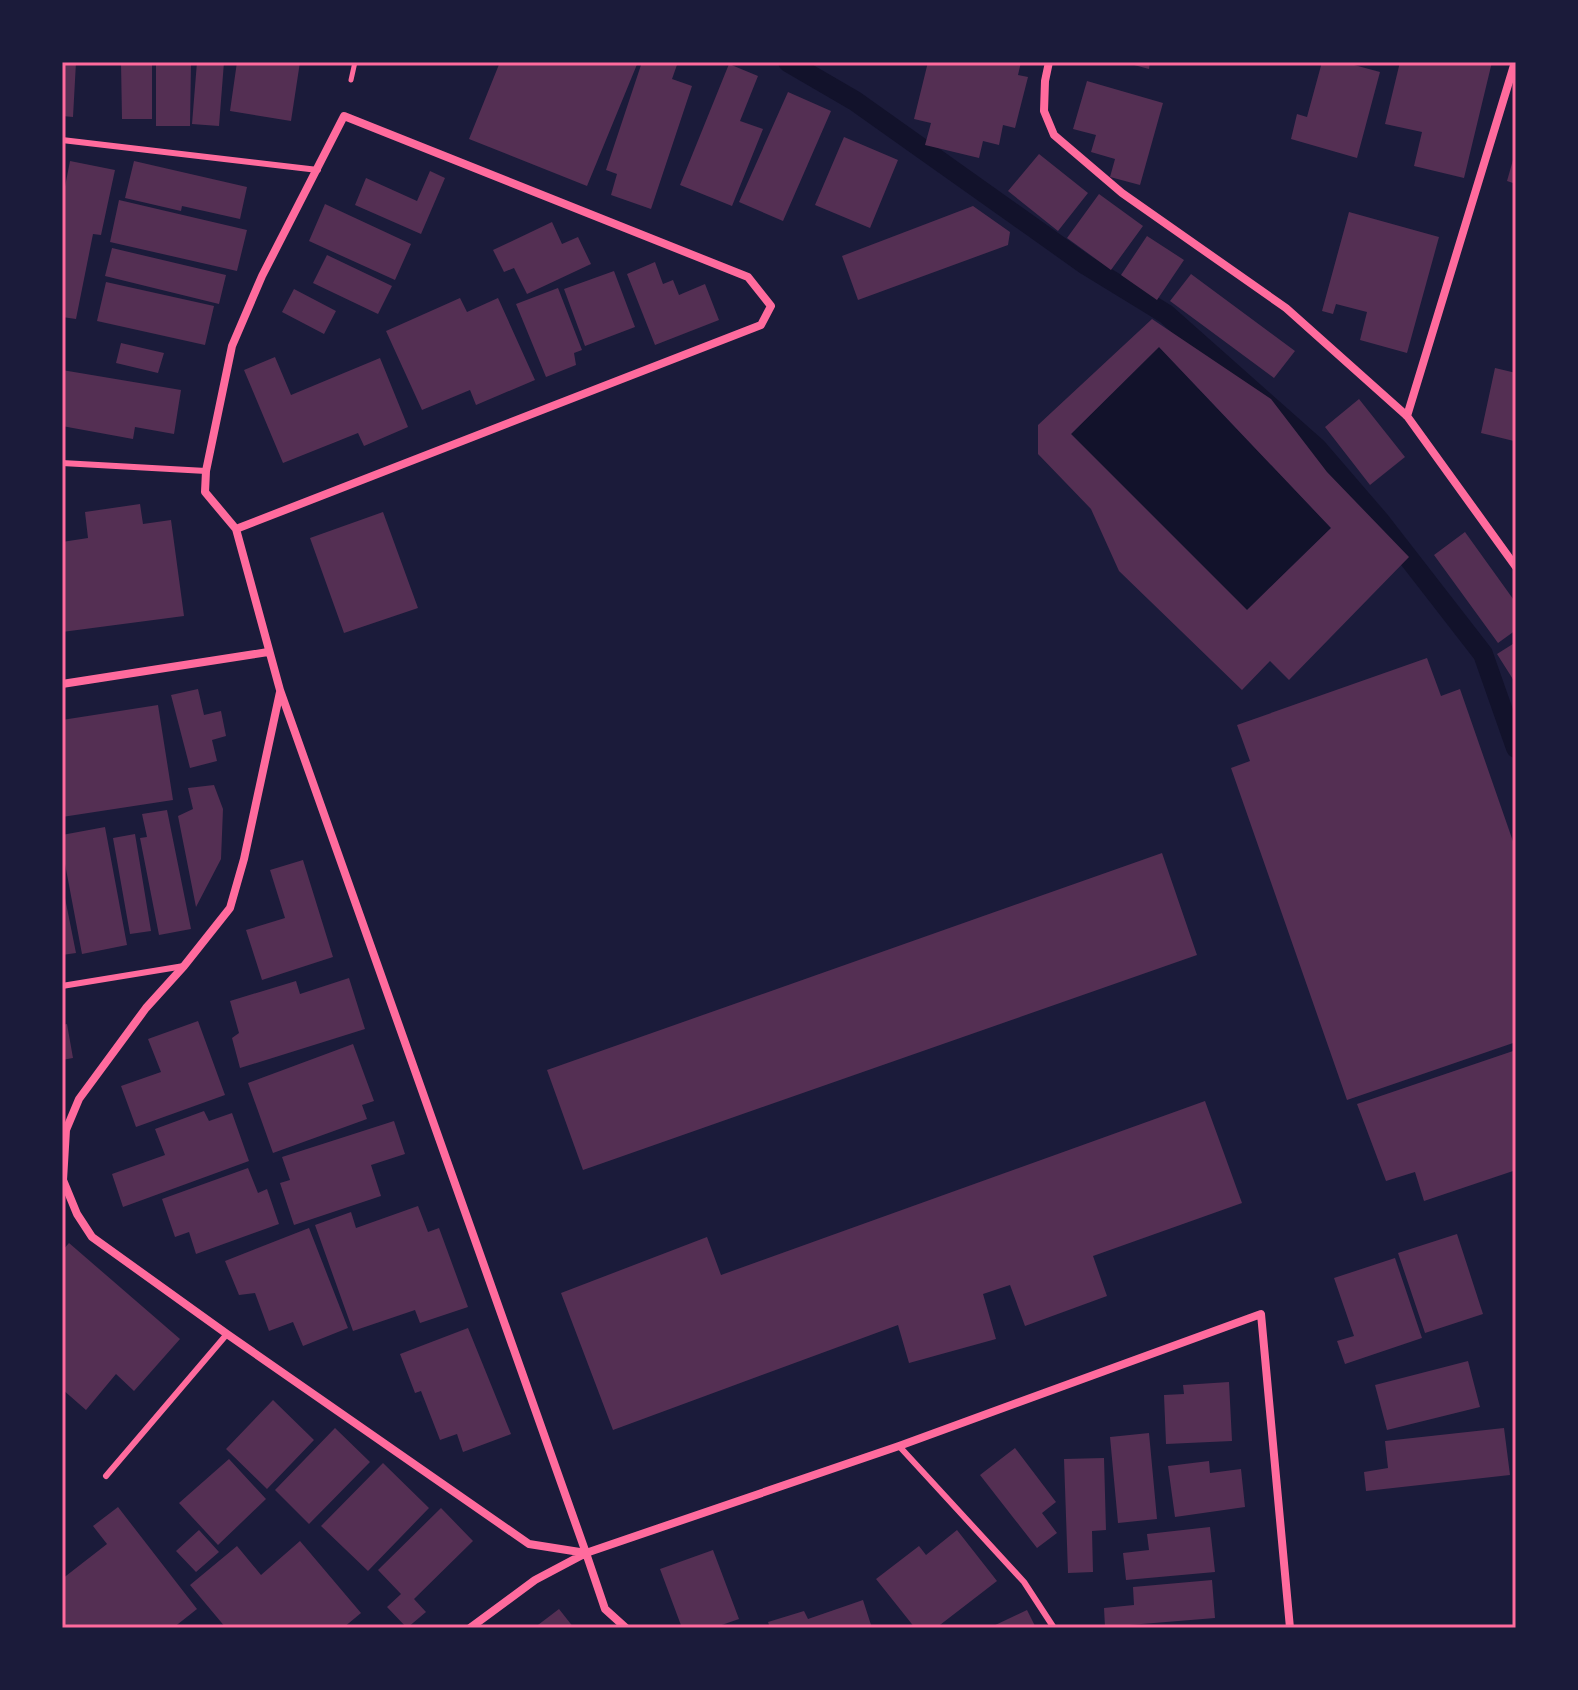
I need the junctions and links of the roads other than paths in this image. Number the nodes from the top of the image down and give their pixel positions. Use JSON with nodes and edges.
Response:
{"nodes":[{"id":1,"x":1049,"y":62,"type":"edge"},
{"id":2,"x":1515,"y":62,"type":"edge"},
{"id":3,"x":62,"y":140,"type":"edge"},
{"id":4,"x":318,"y":170,"type":"junction"},
{"id":5,"x":1407,"y":416,"type":"junction"},
{"id":6,"x":62,"y":463,"type":"edge"},
{"id":7,"x":206,"y":471,"type":"junction"},
{"id":8,"x":236,"y":529,"type":"junction"},
{"id":9,"x":1516,"y":567,"type":"edge"},
{"id":10,"x":268,"y":652,"type":"junction"},
{"id":11,"x":62,"y":684,"type":"edge"},
{"id":12,"x":280,"y":690,"type":"junction"},
{"id":13,"x":184,"y":966,"type":"junction"},
{"id":14,"x":62,"y":986,"type":"edge"},
{"id":15,"x":227,"y":1334,"type":"junction"},
{"id":16,"x":899,"y":1446,"type":"junction"},
{"id":17,"x":106,"y":1476,"type":"dead end"},
{"id":18,"x":586,"y":1553,"type":"junction"},
{"id":19,"x":470,"y":1628,"type":"edge"},
{"id":20,"x":626,"y":1628,"type":"edge"},
{"id":21,"x":1054,"y":1628,"type":"edge"},
{"id":22,"x":1290,"y":1628,"type":"edge"}],
"edges":[{"from":1,"to":5,"type":"street"},
{"from":2,"to":5,"type":"street"},
{"from":3,"to":4,"type":"lane"},
{"from":4,"to":7,"type":"street"},
{"from":4,"to":8,"type":"street"},
{"from":5,"to":9,"type":"street"},
{"from":6,"to":7,"type":"lane"},
{"from":7,"to":8,"type":"street"},
{"from":8,"to":10,"type":"street"},
{"from":10,"to":11,"type":"street"},
{"from":10,"to":12,"type":"street"},
{"from":12,"to":13,"type":"street"},
{"from":12,"to":18,"type":"street"},
{"from":13,"to":14,"type":"lane"},
{"from":13,"to":15,"type":"street"},
{"from":15,"to":17,"type":"lane"},
{"from":15,"to":18,"type":"street"},
{"from":16,"to":18,"type":"street"},
{"from":16,"to":21,"type":"lane"},
{"from":16,"to":22,"type":"street"},
{"from":18,"to":19,"type":"street"},
{"from":18,"to":20,"type":"street"}]}
